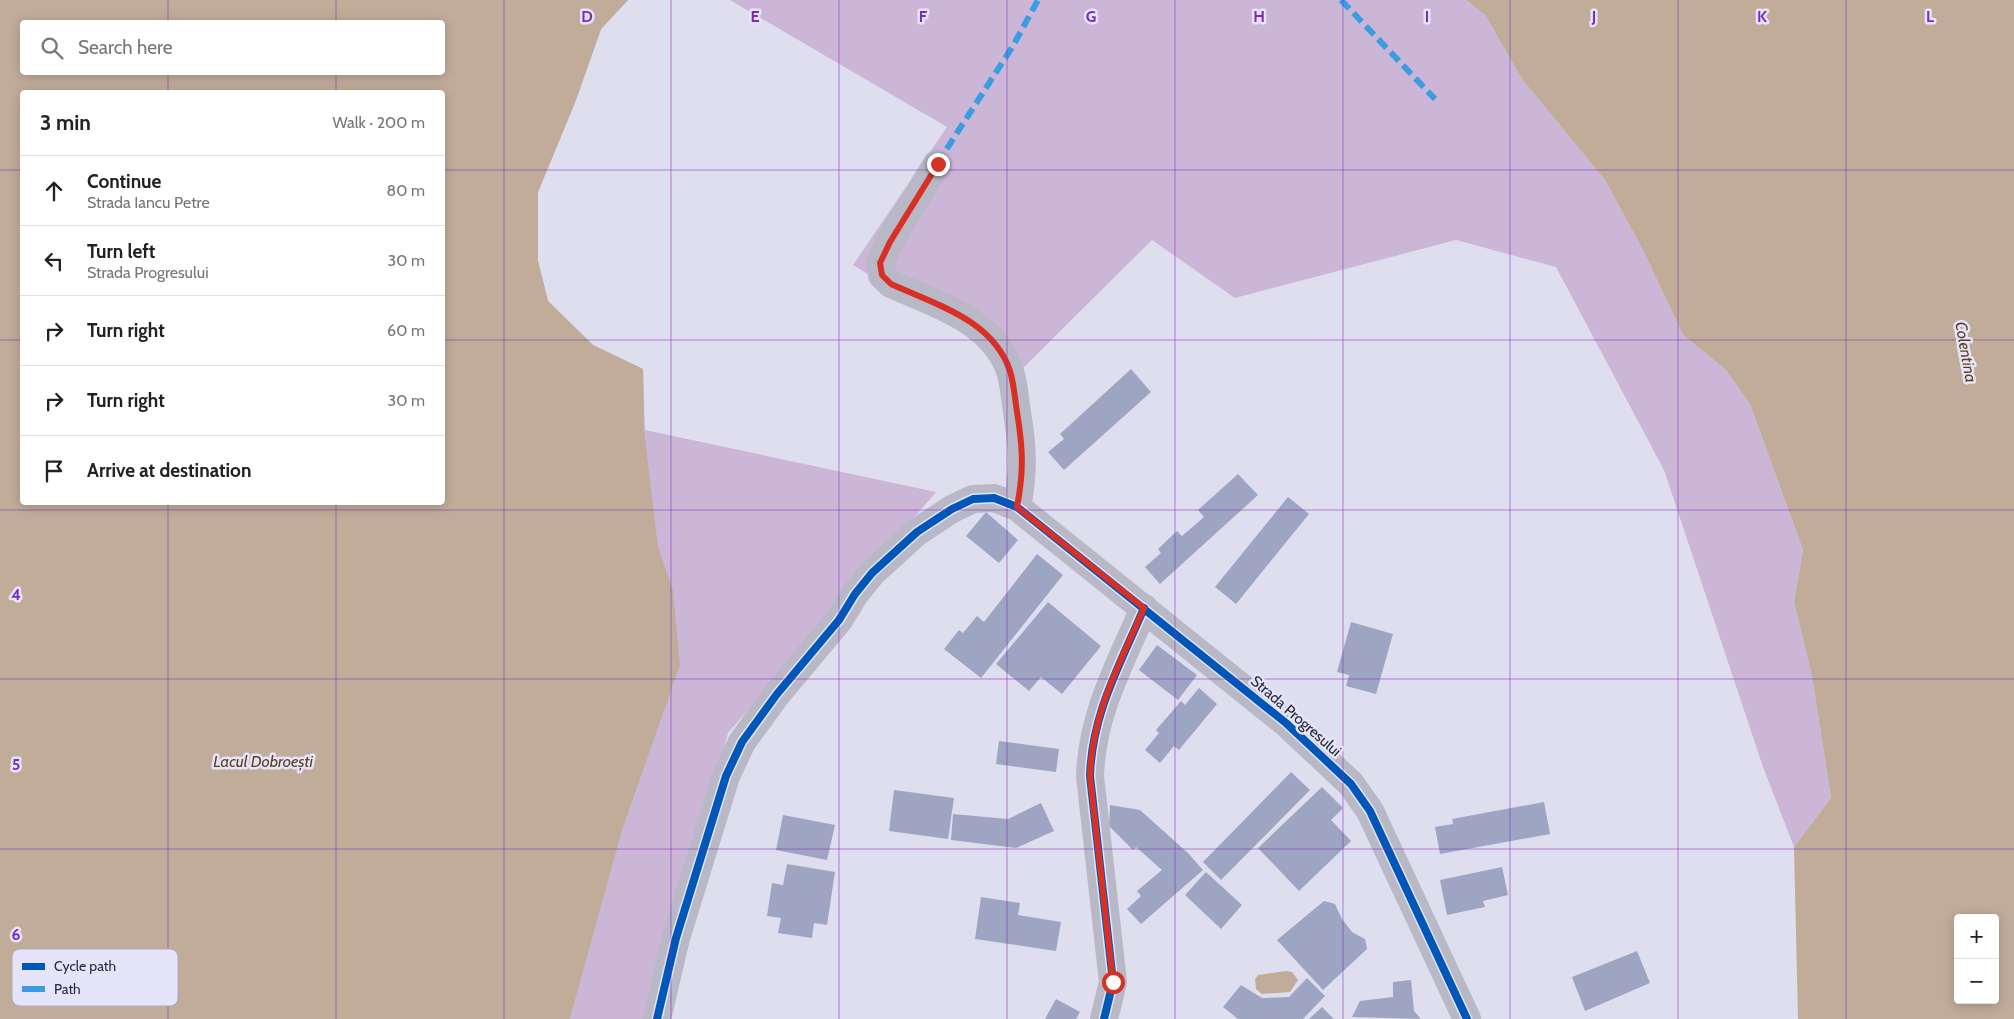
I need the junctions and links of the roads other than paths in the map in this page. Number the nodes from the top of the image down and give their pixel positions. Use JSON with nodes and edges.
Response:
{"nodes":[{"id":1,"x":938,"y":164,"type":"dead end"},
{"id":2,"x":1017,"y":507,"type":"junction"},
{"id":3,"x":1144,"y":608,"type":"junction"},
{"id":4,"x":657,"y":1019,"type":"edge"},
{"id":5,"x":1104,"y":1019,"type":"edge"},
{"id":6,"x":1467,"y":1019,"type":"edge"}],
"edges":[{"from":1,"to":2,"type":"street"},
{"from":2,"to":3,"type":"street","name":"Strada Progresului"},
{"from":2,"to":4,"type":"street","name":"Strada Progresului"},
{"from":3,"to":5,"type":"street"},
{"from":3,"to":6,"type":"street","name":"Strada Progresului"}]}
